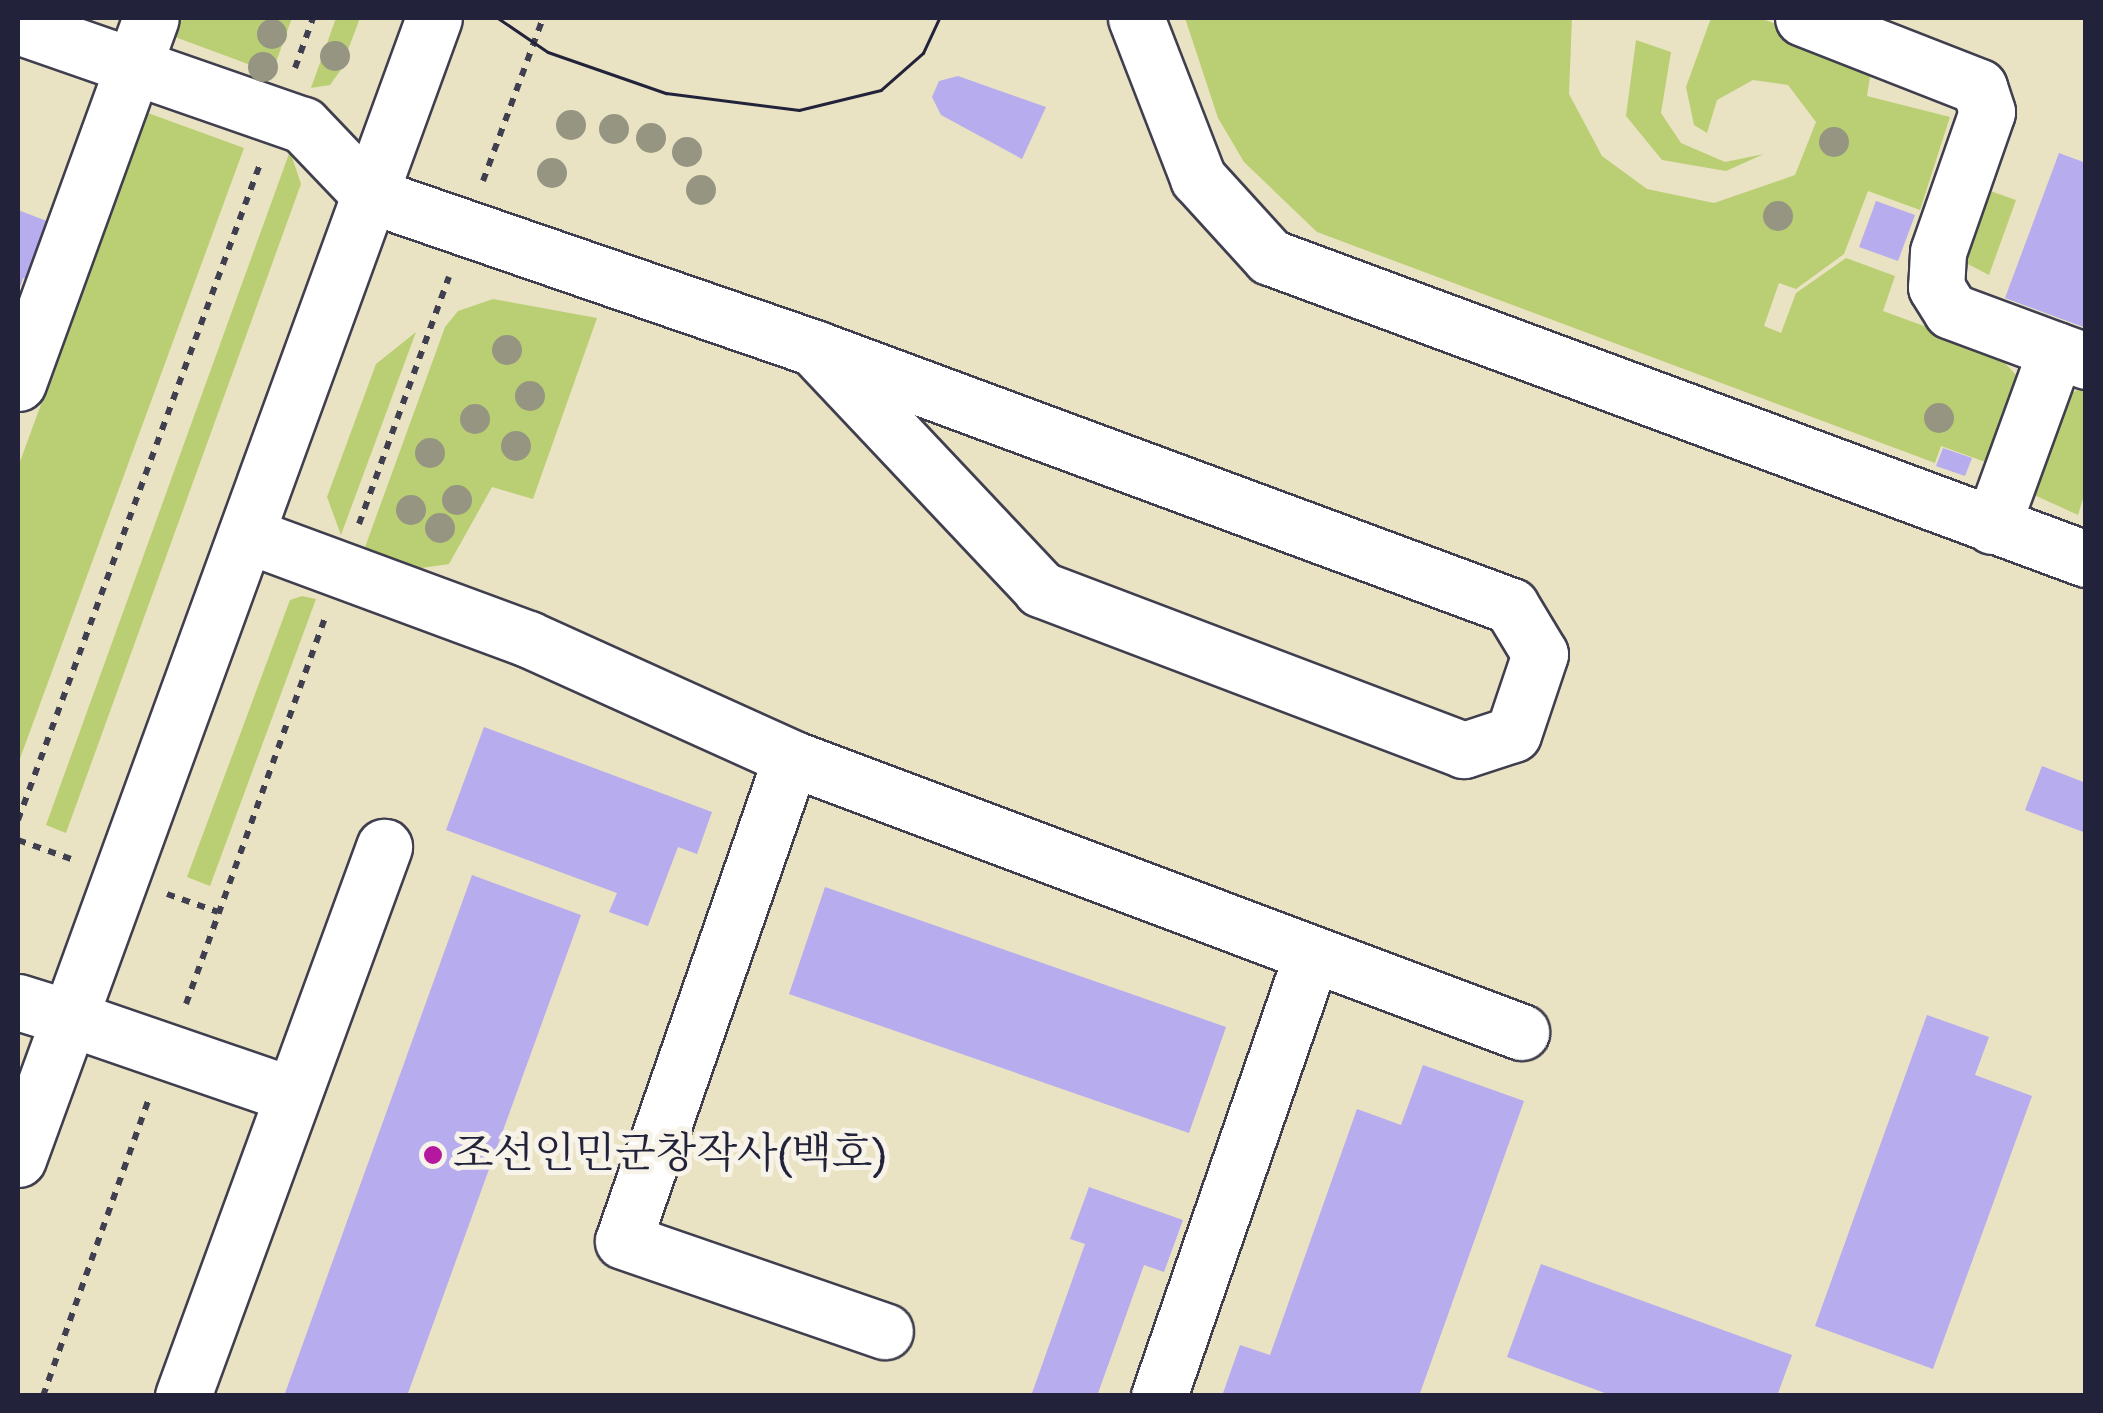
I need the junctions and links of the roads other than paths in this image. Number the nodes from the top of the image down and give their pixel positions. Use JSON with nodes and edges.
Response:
{"nodes":[{"id":1,"x":434,"y":18,"type":"edge"},
{"id":2,"x":1136,"y":18,"type":"edge"},
{"id":3,"x":1803,"y":18,"type":"edge"},
{"id":4,"x":18,"y":26,"type":"edge"},
{"id":5,"x":142,"y":42,"type":"edge"},
{"id":6,"x":370,"y":195,"type":"junction"},
{"id":7,"x":814,"y":348,"type":"junction"},
{"id":8,"x":2071,"y":356,"type":"edge"},
{"id":9,"x":18,"y":383,"type":"edge"},
{"id":10,"x":1992,"y":526,"type":"junction"},
{"id":11,"x":247,"y":535,"type":"junction"},
{"id":12,"x":2086,"y":559,"type":"edge"},
{"id":13,"x":791,"y":758,"type":"junction"},
{"id":14,"x":384,"y":846,"type":"dead end"},
{"id":15,"x":1312,"y":954,"type":"junction"},
{"id":16,"x":18,"y":1002,"type":"edge"},
{"id":17,"x":68,"y":1018,"type":"junction"},
{"id":18,"x":1522,"y":1032,"type":"dead end"},
{"id":19,"x":292,"y":1095,"type":"junction"},
{"id":20,"x":18,"y":1159,"type":"edge"},
{"id":21,"x":885,"y":1331,"type":"dead end"},
{"id":22,"x":184,"y":1396,"type":"edge"},
{"id":23,"x":1160,"y":1396,"type":"edge"}],
"edges":[{"from":1,"to":6,"type":"street"},
{"from":2,"to":10,"type":"street"},
{"from":3,"to":8,"type":"street"},
{"from":4,"to":5,"type":"street"},
{"from":5,"to":6,"type":"street"},
{"from":5,"to":9,"type":"street"},
{"from":6,"to":7,"type":"street"},
{"from":6,"to":11,"type":"street"},
{"from":7,"to":7,"type":"street"},
{"from":8,"to":10,"type":"street"},
{"from":10,"to":12,"type":"street"},
{"from":11,"to":13,"type":"street"},
{"from":11,"to":17,"type":"street"},
{"from":13,"to":15,"type":"street"},
{"from":13,"to":21,"type":"street"},
{"from":14,"to":19,"type":"street"},
{"from":15,"to":18,"type":"street"},
{"from":15,"to":23,"type":"street"},
{"from":16,"to":17,"type":"street"},
{"from":17,"to":19,"type":"street"},
{"from":17,"to":20,"type":"street"},
{"from":19,"to":22,"type":"street"}]}
